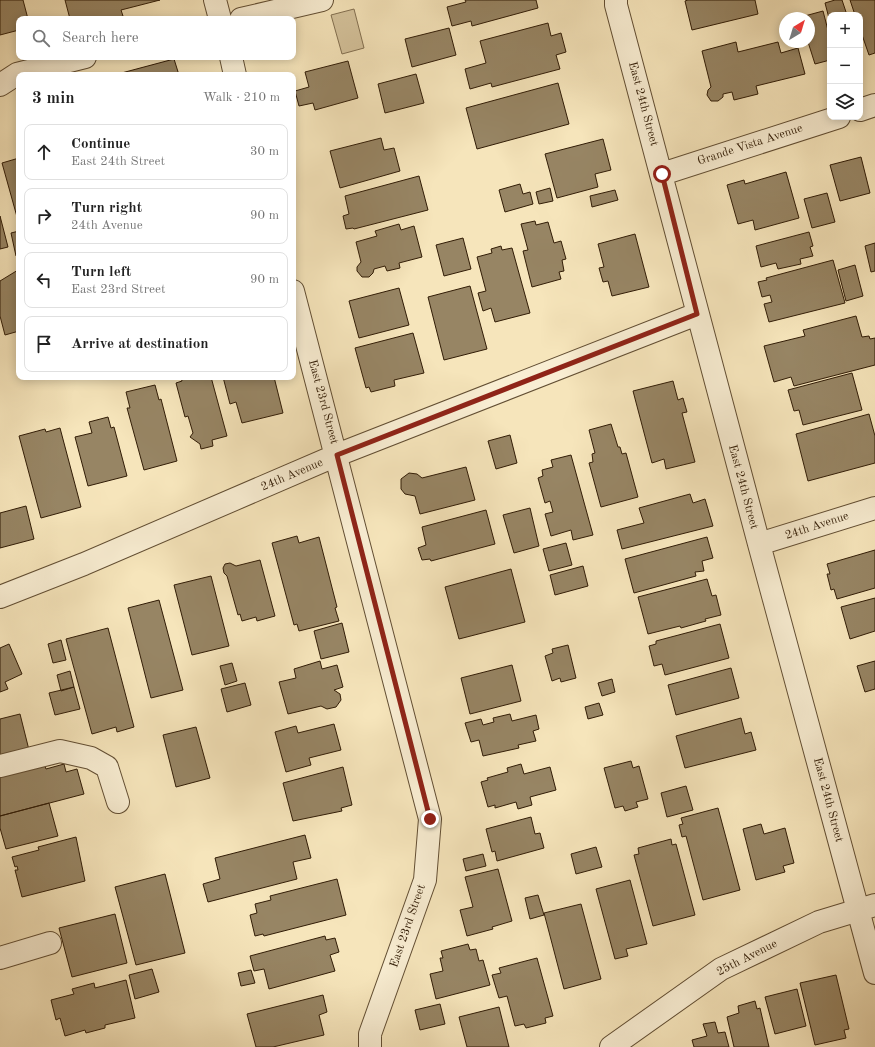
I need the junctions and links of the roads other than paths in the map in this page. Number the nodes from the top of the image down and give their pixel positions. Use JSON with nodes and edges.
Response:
{"nodes":[{"id":1,"x":215,"y":0,"type":"edge"},
{"id":2,"x":322,"y":0,"type":"edge"},
{"id":3,"x":616,"y":0,"type":"edge"},
{"id":4,"x":219,"y":16,"type":"edge"},
{"id":5,"x":254,"y":16,"type":"edge"},
{"id":6,"x":73,"y":60,"type":"edge"},
{"id":7,"x":231,"y":60,"type":"edge"},
{"id":8,"x":25,"y":72,"type":"edge"},
{"id":9,"x":234,"y":72,"type":"edge"},
{"id":10,"x":16,"y":75,"type":"edge"},
{"id":11,"x":0,"y":85,"type":"edge"},
{"id":12,"x":875,"y":106,"type":"edge"},
{"id":13,"x":863,"y":109,"type":"edge"},
{"id":14,"x":830,"y":120,"type":"edge"},
{"id":15,"x":662,"y":174,"type":"junction"},
{"id":16,"x":296,"y":302,"type":"edge"},
{"id":17,"x":697,"y":314,"type":"junction"},
{"id":18,"x":337,"y":455,"type":"junction"},
{"id":19,"x":875,"y":508,"type":"edge"},
{"id":20,"x":759,"y":544,"type":"junction"},
{"id":21,"x":0,"y":597,"type":"edge"},
{"id":22,"x":0,"y":766,"type":"edge"},
{"id":23,"x":118,"y":802,"type":"dead end"},
{"id":24,"x":866,"y":908,"type":"edge"},
{"id":25,"x":50,"y":943,"type":"dead end"},
{"id":26,"x":0,"y":958,"type":"edge"},
{"id":27,"x":875,"y":973,"type":"edge"},
{"id":28,"x":370,"y":1047,"type":"edge"},
{"id":29,"x":611,"y":1047,"type":"edge"}],
"edges":[{"from":1,"to":4,"type":"street"},
{"from":2,"to":5,"type":"street"},
{"from":3,"to":15,"type":"street","name":"East 24th Street"},
{"from":6,"to":8,"type":"street"},
{"from":7,"to":9,"type":"street"},
{"from":10,"to":11,"type":"street"},
{"from":12,"to":13,"type":"street"},
{"from":14,"to":15,"type":"street","name":"Grande Vista Avenue"},
{"from":15,"to":17,"type":"street","name":"East 24th Street"},
{"from":16,"to":18,"type":"street","name":"East 23rd Street"},
{"from":17,"to":18,"type":"street","name":"24th Avenue"},
{"from":17,"to":20,"type":"street","name":"East 24th Street"},
{"from":18,"to":21,"type":"street","name":"24th Avenue"},
{"from":18,"to":28,"type":"street","name":"East 23rd Street"},
{"from":19,"to":20,"type":"street","name":"24th Avenue"},
{"from":20,"to":24,"type":"street","name":"East 24th Street"},
{"from":22,"to":23,"type":"street"},
{"from":24,"to":27,"type":"street","name":"East 24th Street"},
{"from":24,"to":29,"type":"street","name":"25th Avenue"},
{"from":25,"to":26,"type":"street"}]}
